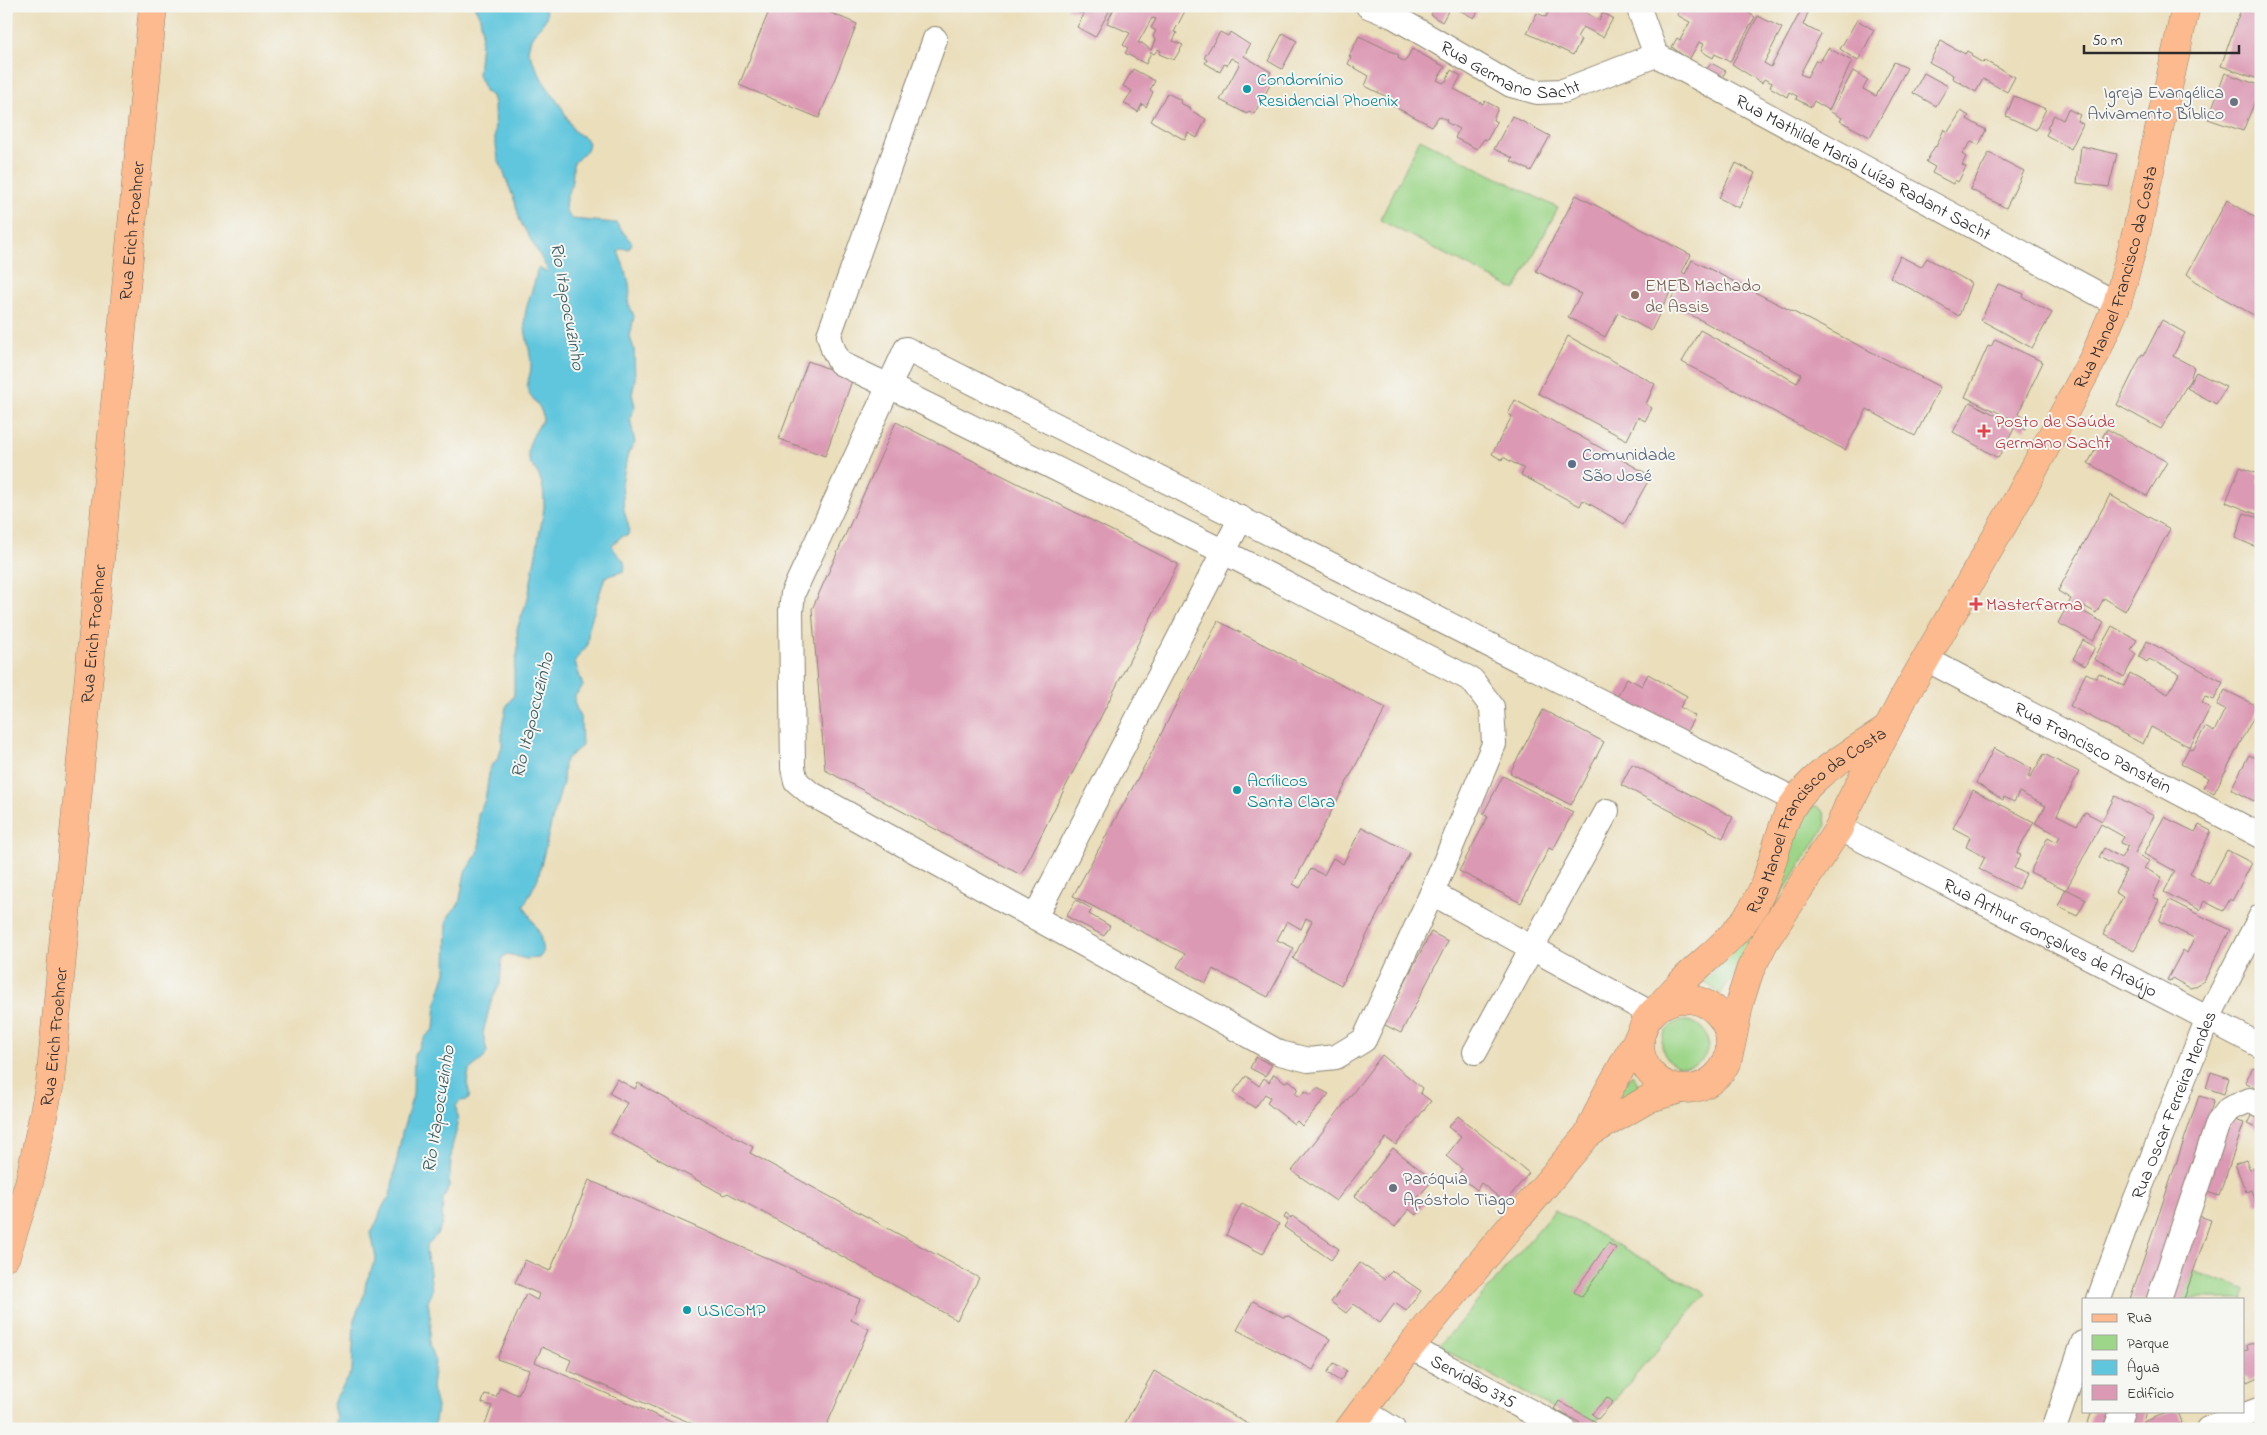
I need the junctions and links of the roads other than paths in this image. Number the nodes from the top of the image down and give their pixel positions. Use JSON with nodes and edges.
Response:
{"nodes":[{"id":1,"x":153,"y":6,"type":"edge"},
{"id":2,"x":1368,"y":6,"type":"edge"},
{"id":3,"x":1638,"y":6,"type":"edge"},
{"id":4,"x":2186,"y":6,"type":"edge"},
{"id":5,"x":935,"y":39,"type":"dead end"},
{"id":6,"x":1656,"y":55,"type":"junction"},
{"id":7,"x":2117,"y":304,"type":"junction"},
{"id":8,"x":889,"y":386,"type":"junction"},
{"id":9,"x":1241,"y":518,"type":"junction"},
{"id":10,"x":1224,"y":552,"type":"junction"},
{"id":11,"x":1926,"y":659,"type":"junction"},
{"id":12,"x":1888,"y":728,"type":"junction"},
{"id":13,"x":1814,"y":781,"type":"junction"},
{"id":14,"x":1795,"y":800,"type":"junction"},
{"id":15,"x":1607,"y":811,"type":"dead end"},
{"id":16,"x":1844,"y":817,"type":"junction"},
{"id":17,"x":2261,"y":836,"type":"edge"},
{"id":18,"x":1432,"y":894,"type":"junction"},
{"id":19,"x":2261,"y":916,"type":"edge"},
{"id":20,"x":1035,"y":917,"type":"junction"},
{"id":21,"x":1533,"y":948,"type":"junction"},
{"id":22,"x":1651,"y":1017,"type":"junction"},
{"id":23,"x":2208,"y":1018,"type":"junction"},
{"id":24,"x":1730,"y":1046,"type":"junction"},
{"id":25,"x":2261,"y":1046,"type":"edge"},
{"id":26,"x":1475,"y":1052,"type":"dead end"},
{"id":27,"x":1681,"y":1088,"type":"junction"},
{"id":28,"x":2261,"y":1106,"type":"edge"},
{"id":29,"x":1588,"y":1134,"type":"junction"},
{"id":30,"x":6,"y":1256,"type":"edge"},
{"id":31,"x":2099,"y":1298,"type":"edge"},
{"id":32,"x":2159,"y":1298,"type":"edge"},
{"id":33,"x":2082,"y":1345,"type":"edge"},
{"id":34,"x":1410,"y":1347,"type":"junction"},
{"id":35,"x":2261,"y":1409,"type":"edge"},
{"id":36,"x":2122,"y":1412,"type":"edge"},
{"id":37,"x":1355,"y":1420,"type":"edge"},
{"id":38,"x":1393,"y":1429,"type":"edge"},
{"id":39,"x":1563,"y":1429,"type":"edge"},
{"id":40,"x":2054,"y":1429,"type":"edge"},
{"id":41,"x":2116,"y":1429,"type":"edge"},
{"id":42,"x":2208,"y":1429,"type":"edge"}],
"edges":[{"from":1,"to":30,"type":"main road","name":"Rua Erich Froehner"},
{"from":2,"to":6,"type":"street","name":"Rua Germano Sacht"},
{"from":3,"to":6,"type":"street"},
{"from":4,"to":7,"type":"main road","name":"Rua Manoel Francisco da Costa"},
{"from":5,"to":8,"type":"street"},
{"from":6,"to":7,"type":"street","name":"Rua Mathilde Maria Luíza Radant Sacht"},
{"from":7,"to":11,"type":"main road","name":"Rua Manoel Francisco da Costa"},
{"from":8,"to":9,"type":"street"},
{"from":8,"to":10,"type":"street"},
{"from":8,"to":20,"type":"street"},
{"from":9,"to":10,"type":"street"},
{"from":9,"to":14,"type":"street"},
{"from":10,"to":18,"type":"street"},
{"from":10,"to":20,"type":"street"},
{"from":11,"to":12,"type":"main road","name":"Rua Manoel Francisco da Costa"},
{"from":11,"to":17,"type":"street","name":"Rua Francisco Panstein"},
{"from":12,"to":13,"type":"main road","name":"Rua Manoel Francisco da Costa"},
{"from":12,"to":16,"type":"main road"},
{"from":13,"to":14,"type":"main road","name":"Rua Manoel Francisco da Costa"},
{"from":13,"to":16,"type":"main road"},
{"from":14,"to":22,"type":"main road","name":"Rua Manoel Francisco da Costa"},
{"from":15,"to":21,"type":"street"},
{"from":16,"to":23,"type":"street","name":"Rua Arthur Gonçalves de Araújo"},
{"from":16,"to":24,"type":"main road"},
{"from":18,"to":20,"type":"street"},
{"from":18,"to":21,"type":"street"},
{"from":19,"to":23,"type":"street","name":"Rua Oscar Ferreira Mendes"},
{"from":21,"to":22,"type":"street"},
{"from":21,"to":26,"type":"street"},
{"from":22,"to":24,"type":"main road"},
{"from":22,"to":27,"type":"main road"},
{"from":22,"to":29,"type":"main road","name":"Rua Manoel Francisco da Costa"},
{"from":23,"to":25,"type":"street","name":"Rua Arthur Gonçalves de Araújo"},
{"from":23,"to":31,"type":"street","name":"Rua Oscar Ferreira Mendes"},
{"from":24,"to":27,"type":"main road"},
{"from":27,"to":29,"type":"main road","name":"Rua Manoel Francisco da Costa"},
{"from":28,"to":32,"type":"street"},
{"from":29,"to":34,"type":"main road","name":"Rua Manoel Francisco da Costa"},
{"from":33,"to":40,"type":"street"},
{"from":34,"to":37,"type":"main road","name":"Rua Manoel Francisco da Costa"},
{"from":34,"to":39,"type":"street","name":"Servidão 375"},
{"from":35,"to":42,"type":"street"},
{"from":36,"to":41,"type":"street"},
{"from":37,"to":38,"type":"street"}]}
